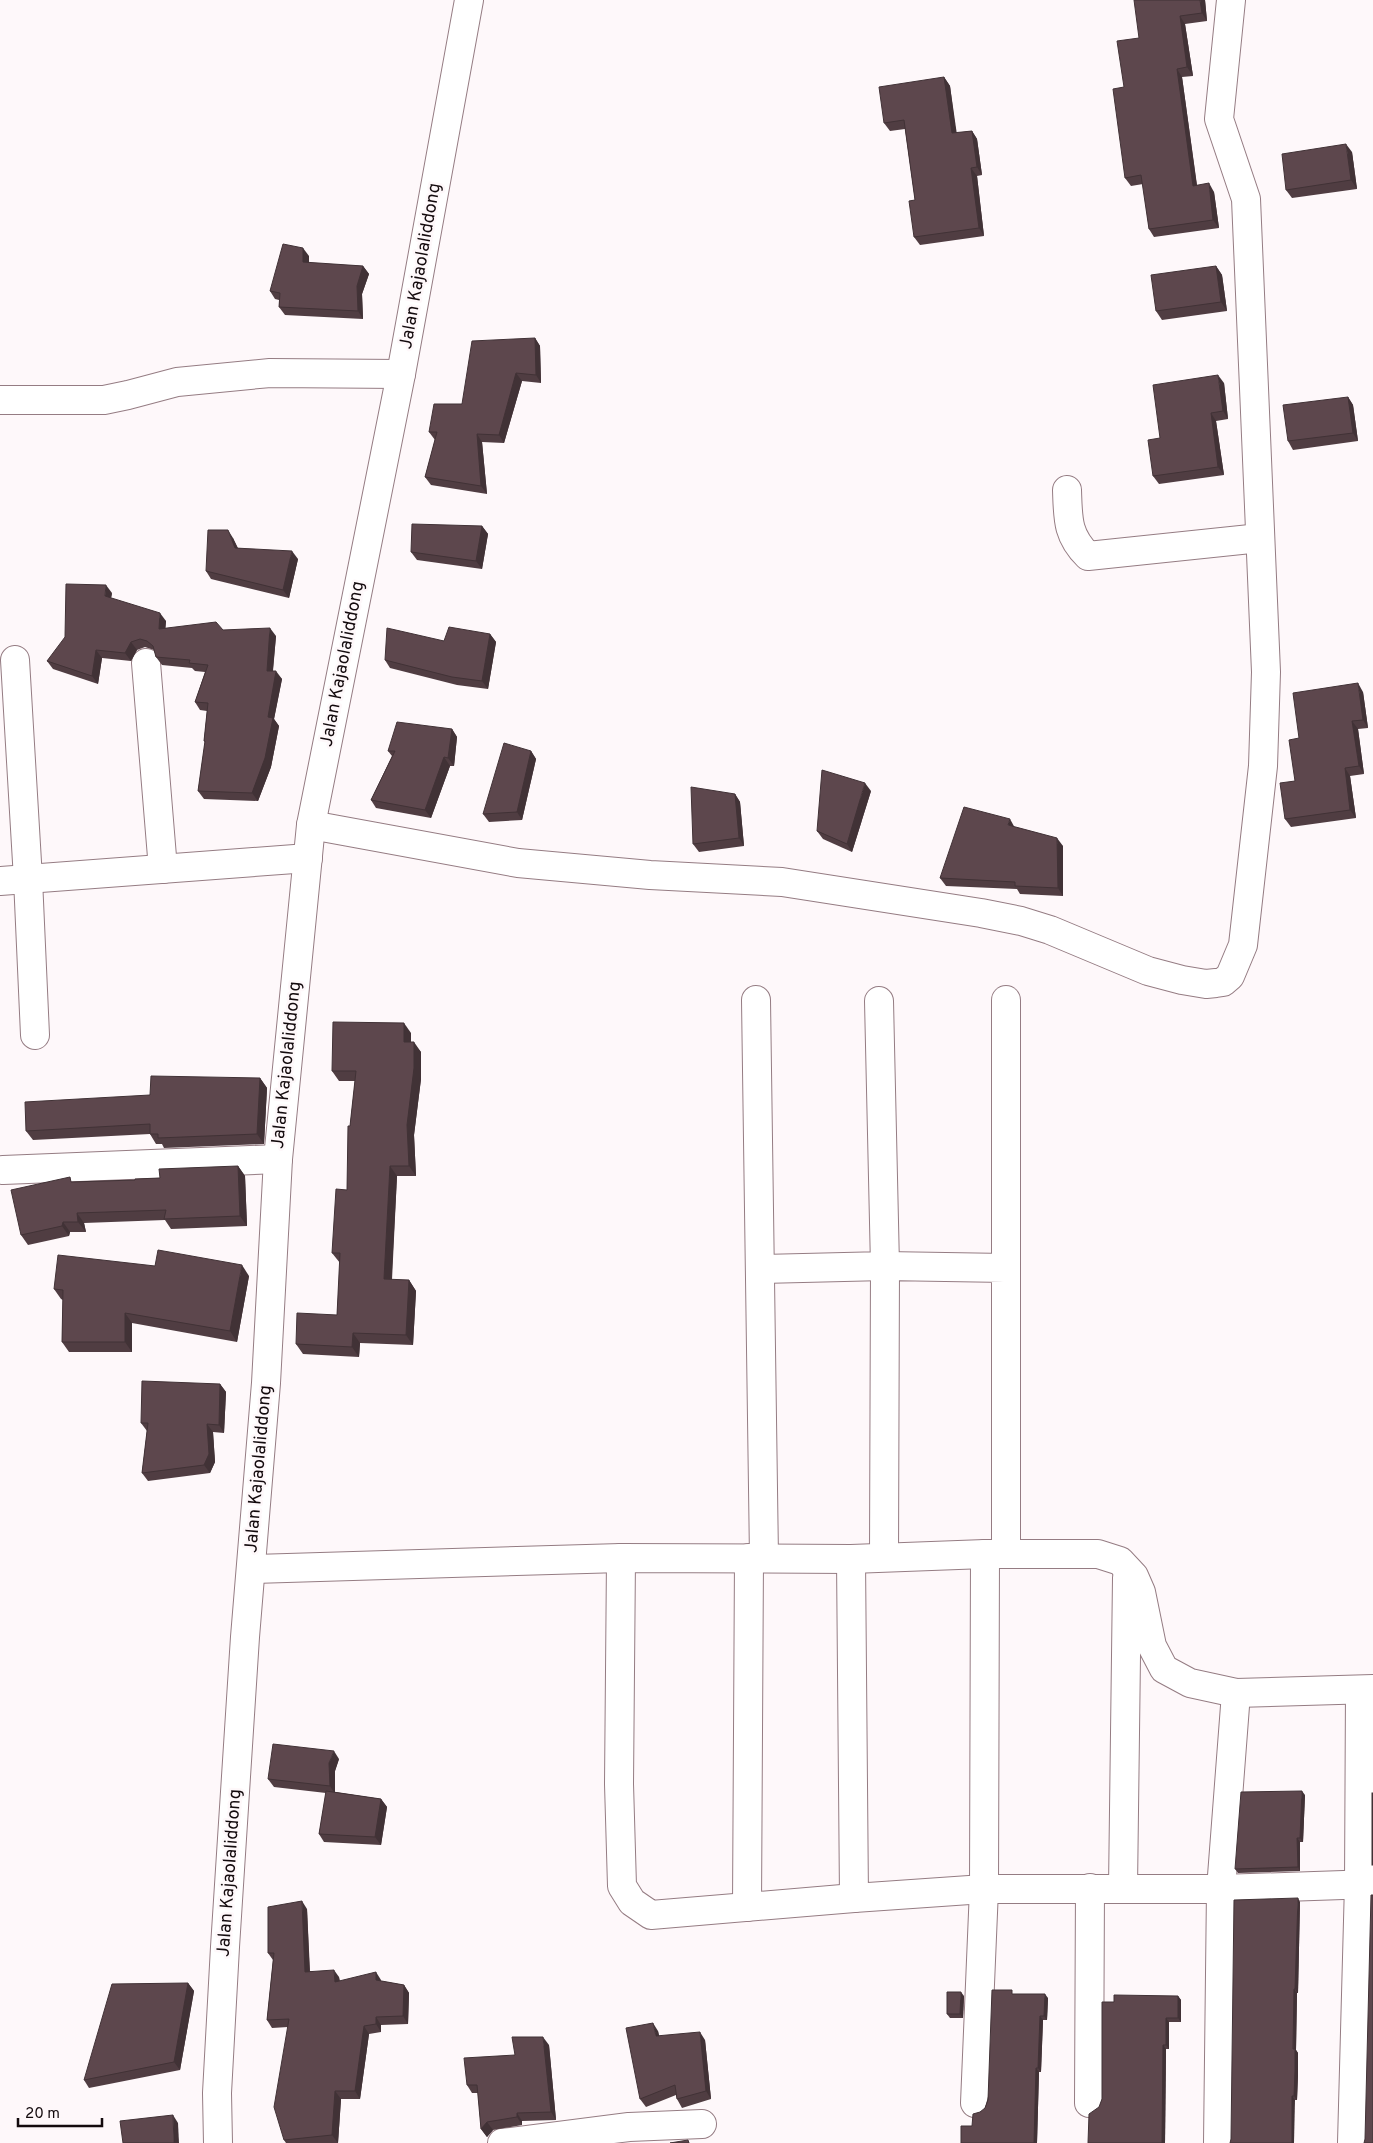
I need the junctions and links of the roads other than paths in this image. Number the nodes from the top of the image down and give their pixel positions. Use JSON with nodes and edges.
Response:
{"nodes":[{"id":1,"x":469,"y":0,"type":"edge"},
{"id":2,"x":1231,"y":0,"type":"edge"},
{"id":3,"x":401,"y":374,"type":"junction"},
{"id":4,"x":0,"y":400,"type":"edge"},
{"id":5,"x":1067,"y":490,"type":"dead end"},
{"id":6,"x":1260,"y":538,"type":"junction"},
{"id":7,"x":15,"y":660,"type":"dead end"},
{"id":8,"x":146,"y":663,"type":"dead end"},
{"id":9,"x":311,"y":825,"type":"junction"},
{"id":10,"x":308,"y":858,"type":"junction"},
{"id":11,"x":163,"y":869,"type":"junction"},
{"id":12,"x":28,"y":879,"type":"junction"},
{"id":13,"x":0,"y":881,"type":"edge"},
{"id":14,"x":756,"y":1000,"type":"dead end"},
{"id":15,"x":1006,"y":1000,"type":"dead end"},
{"id":16,"x":879,"y":1001,"type":"dead end"},
{"id":17,"x":34,"y":1034,"type":"dead end"},
{"id":18,"x":278,"y":1159,"type":"junction"},
{"id":19,"x":3,"y":1170,"type":"dead end"},
{"id":20,"x":885,"y":1266,"type":"junction"},
{"id":21,"x":1006,"y":1268,"type":"junction"},
{"id":22,"x":760,"y":1269,"type":"junction"},
{"id":23,"x":996,"y":1554,"type":"junction"},
{"id":24,"x":884,"y":1557,"type":"junction"},
{"id":25,"x":621,"y":1558,"type":"junction"},
{"id":26,"x":756,"y":1558,"type":"junction"},
{"id":27,"x":851,"y":1559,"type":"junction"},
{"id":28,"x":250,"y":1569,"type":"junction"},
{"id":29,"x":1127,"y":1569,"type":"junction"},
{"id":30,"x":1367,"y":1689,"type":"edge"},
{"id":31,"x":1236,"y":1693,"type":"junction"},
{"id":32,"x":1366,"y":1884,"type":"edge"},
{"id":33,"x":1090,"y":1888,"type":"junction"},
{"id":34,"x":1124,"y":1888,"type":"junction"},
{"id":35,"x":984,"y":1889,"type":"junction"},
{"id":36,"x":1221,"y":1889,"type":"junction"},
{"id":37,"x":854,"y":1898,"type":"junction"},
{"id":38,"x":747,"y":1907,"type":"junction"},
{"id":39,"x":975,"y":2103,"type":"dead end"},
{"id":40,"x":1089,"y":2104,"type":"dead end"},
{"id":41,"x":702,"y":2124,"type":"dead end"},
{"id":42,"x":218,"y":2143,"type":"edge"},
{"id":43,"x":502,"y":2143,"type":"edge"},
{"id":44,"x":1218,"y":2143,"type":"edge"},
{"id":45,"x":1352,"y":2143,"type":"edge"}],
"edges":[{"from":1,"to":3,"type":"street","name":"Jalan Kajaolaliddong"},
{"from":2,"to":6,"type":"street"},
{"from":3,"to":4,"type":"street"},
{"from":3,"to":9,"type":"street","name":"Jalan Kajaolaliddong"},
{"from":5,"to":6,"type":"street"},
{"from":6,"to":9,"type":"street"},
{"from":7,"to":12,"type":"street"},
{"from":8,"to":11,"type":"street"},
{"from":9,"to":10,"type":"street","name":"Jalan Kajaolaliddong"},
{"from":10,"to":11,"type":"street"},
{"from":10,"to":18,"type":"street","name":"Jalan Kajaolaliddong"},
{"from":11,"to":12,"type":"street"},
{"from":12,"to":13,"type":"street"},
{"from":12,"to":17,"type":"street"},
{"from":14,"to":22,"type":"street"},
{"from":15,"to":21,"type":"street"},
{"from":16,"to":20,"type":"street"},
{"from":18,"to":19,"type":"street"},
{"from":18,"to":28,"type":"street","name":"Jalan Kajaolaliddong"},
{"from":20,"to":21,"type":"street"},
{"from":20,"to":22,"type":"street"},
{"from":20,"to":24,"type":"street"},
{"from":21,"to":23,"type":"street"},
{"from":22,"to":26,"type":"street"},
{"from":23,"to":24,"type":"street"},
{"from":23,"to":29,"type":"street"},
{"from":23,"to":35,"type":"street"},
{"from":24,"to":27,"type":"street"},
{"from":25,"to":26,"type":"street"},
{"from":25,"to":28,"type":"street"},
{"from":25,"to":38,"type":"street"},
{"from":26,"to":27,"type":"street"},
{"from":26,"to":38,"type":"street"},
{"from":27,"to":37,"type":"street"},
{"from":28,"to":42,"type":"street","name":"Jalan Kajaolaliddong"},
{"from":29,"to":31,"type":"street"},
{"from":29,"to":34,"type":"street"},
{"from":30,"to":31,"type":"street"},
{"from":30,"to":32,"type":"street"},
{"from":31,"to":36,"type":"street"},
{"from":32,"to":36,"type":"street"},
{"from":32,"to":45,"type":"street"},
{"from":33,"to":34,"type":"street"},
{"from":33,"to":35,"type":"street"},
{"from":33,"to":40,"type":"street"},
{"from":34,"to":36,"type":"street"},
{"from":35,"to":37,"type":"street"},
{"from":35,"to":39,"type":"street"},
{"from":36,"to":44,"type":"street"},
{"from":37,"to":38,"type":"street"},
{"from":41,"to":43,"type":"street"}]}
